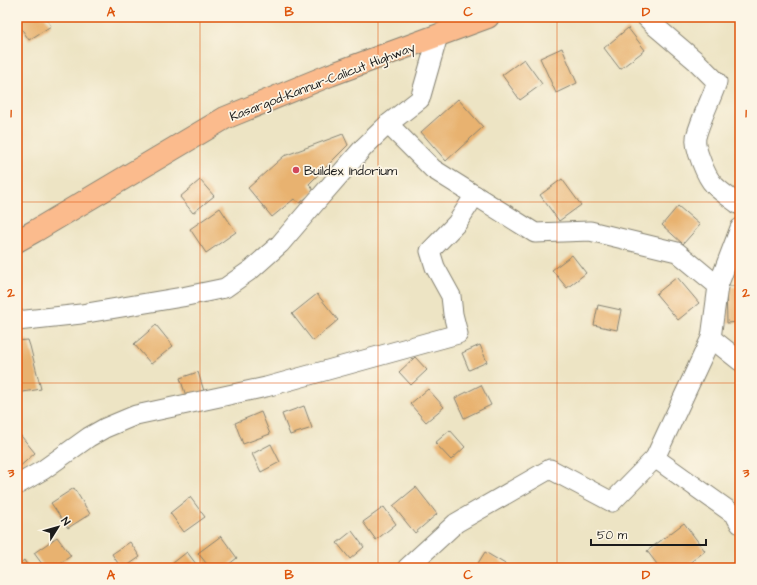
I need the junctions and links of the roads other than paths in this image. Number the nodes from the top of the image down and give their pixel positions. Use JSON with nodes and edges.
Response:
{"nodes":[{"id":1,"x":488,"y":17,"type":"edge"},
{"id":2,"x":646,"y":17,"type":"edge"},
{"id":3,"x":438,"y":36,"type":"junction"},
{"id":4,"x":388,"y":124,"type":"junction"},
{"id":5,"x":475,"y":196,"type":"junction"},
{"id":6,"x":740,"y":205,"type":"edge"},
{"id":7,"x":740,"y":228,"type":"edge"},
{"id":8,"x":17,"y":241,"type":"edge"},
{"id":9,"x":718,"y":286,"type":"junction"},
{"id":10,"x":17,"y":321,"type":"edge"},
{"id":11,"x":711,"y":338,"type":"junction"},
{"id":12,"x":740,"y":361,"type":"edge"},
{"id":13,"x":655,"y":458,"type":"junction"},
{"id":14,"x":17,"y":486,"type":"edge"},
{"id":15,"x":740,"y":524,"type":"edge"},
{"id":16,"x":407,"y":568,"type":"edge"}],
"edges":[{"from":1,"to":3,"type":"highway","name":"Kasargod-Kannur-Calicut Highway"},
{"from":2,"to":6,"type":"street"},
{"from":3,"to":4,"type":"street"},
{"from":3,"to":8,"type":"highway","name":"Kasargod-Kannur-Calicut Highway"},
{"from":4,"to":5,"type":"street"},
{"from":4,"to":10,"type":"street"},
{"from":5,"to":9,"type":"street"},
{"from":5,"to":14,"type":"street"},
{"from":7,"to":9,"type":"street"},
{"from":9,"to":11,"type":"street"},
{"from":11,"to":12,"type":"street"},
{"from":11,"to":13,"type":"street"},
{"from":13,"to":15,"type":"street"},
{"from":13,"to":16,"type":"street"}]}
